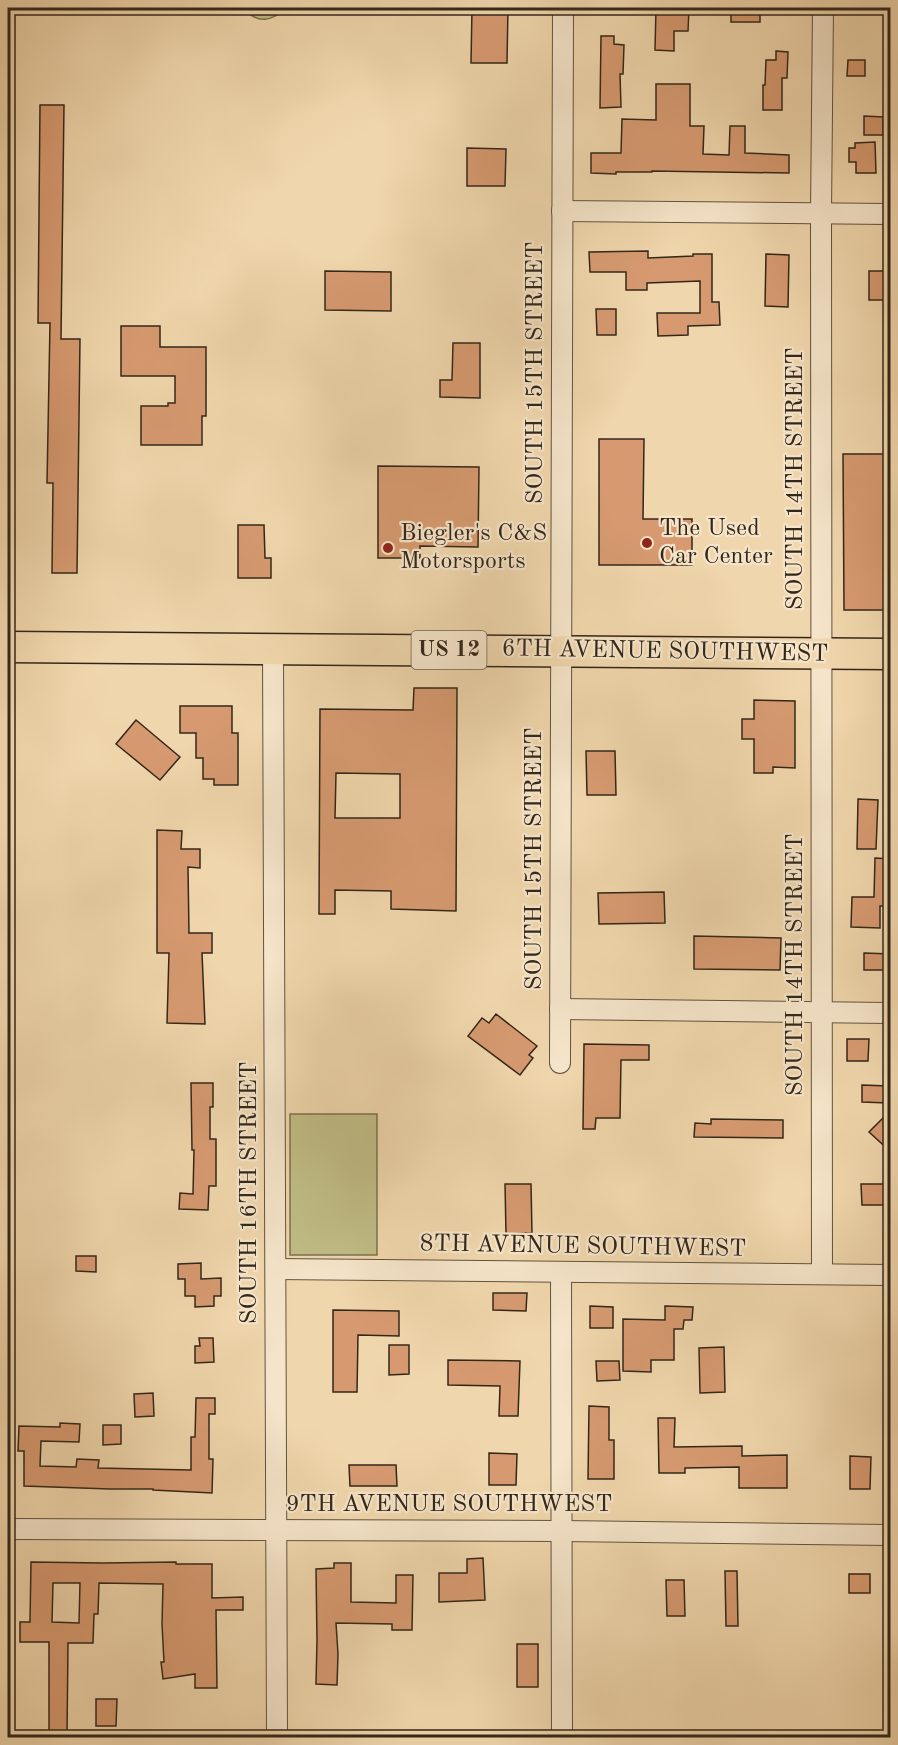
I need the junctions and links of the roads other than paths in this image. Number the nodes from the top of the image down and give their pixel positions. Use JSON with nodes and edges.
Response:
{"nodes":[{"id":1,"x":562,"y":8,"type":"edge"},
{"id":2,"x":823,"y":8,"type":"edge"},
{"id":3,"x":562,"y":211,"type":"junction"},
{"id":4,"x":821,"y":213,"type":"junction"},
{"id":5,"x":891,"y":214,"type":"edge"},
{"id":6,"x":8,"y":647,"type":"edge"},
{"id":7,"x":273,"y":649,"type":"junction"},
{"id":8,"x":561,"y":651,"type":"junction"},
{"id":9,"x":821,"y":653,"type":"junction"},
{"id":10,"x":891,"y":654,"type":"edge"},
{"id":11,"x":560,"y":1009,"type":"junction"},
{"id":12,"x":822,"y":1012,"type":"junction"},
{"id":13,"x":891,"y":1013,"type":"edge"},
{"id":14,"x":560,"y":1063,"type":"dead end"},
{"id":15,"x":276,"y":1269,"type":"junction"},
{"id":16,"x":561,"y":1272,"type":"junction"},
{"id":17,"x":822,"y":1274,"type":"junction"},
{"id":18,"x":891,"y":1275,"type":"edge"},
{"id":19,"x":8,"y":1529,"type":"edge"},
{"id":20,"x":276,"y":1530,"type":"junction"},
{"id":21,"x":561,"y":1531,"type":"junction"},
{"id":22,"x":891,"y":1535,"type":"edge"},
{"id":23,"x":277,"y":1737,"type":"edge"},
{"id":24,"x":562,"y":1737,"type":"edge"}],
"edges":[{"from":1,"to":3,"type":"street","name":"SOUTH 15TH STREET"},
{"from":2,"to":4,"type":"street","name":"SOUTH 14TH STREET"},
{"from":3,"to":4,"type":"street"},
{"from":3,"to":8,"type":"street","name":"SOUTH 15TH STREET"},
{"from":4,"to":5,"type":"street"},
{"from":4,"to":9,"type":"street","name":"SOUTH 14TH STREET"},
{"from":6,"to":7,"type":"highway","name":"6TH AVENUE SOUTHWEST","number":"US 12"},
{"from":7,"to":8,"type":"highway","name":"6TH AVENUE SOUTHWEST","number":"US 12"},
{"from":7,"to":15,"type":"street","name":"SOUTH 16TH STREET"},
{"from":8,"to":9,"type":"highway","name":"6TH AVENUE SOUTHWEST","number":"US 12"},
{"from":8,"to":11,"type":"street","name":"SOUTH 15TH STREET"},
{"from":9,"to":10,"type":"highway","name":"6TH AVENUE SOUTHWEST","number":"US 12"},
{"from":9,"to":12,"type":"street","name":"SOUTH 14TH STREET"},
{"from":11,"to":12,"type":"street"},
{"from":11,"to":14,"type":"street","name":"SOUTH 15TH STREET"},
{"from":12,"to":13,"type":"street"},
{"from":12,"to":17,"type":"street","name":"SOUTH 14TH STREET"},
{"from":15,"to":16,"type":"street","name":"8TH AVENUE SOUTHWEST"},
{"from":15,"to":20,"type":"street","name":"SOUTH 16TH STREET"},
{"from":16,"to":17,"type":"street","name":"8TH AVENUE SOUTHWEST"},
{"from":16,"to":21,"type":"street"},
{"from":17,"to":18,"type":"street","name":"8TH AVENUE SOUTHWEST"},
{"from":19,"to":20,"type":"street","name":"9TH AVENUE SOUTHWEST"},
{"from":20,"to":21,"type":"street","name":"9TH AVENUE SOUTHWEST"},
{"from":20,"to":23,"type":"street","name":"SOUTH 16TH STREET"},
{"from":21,"to":22,"type":"street","name":"9TH AVENUE SOUTHWEST"},
{"from":21,"to":24,"type":"street"}]}
